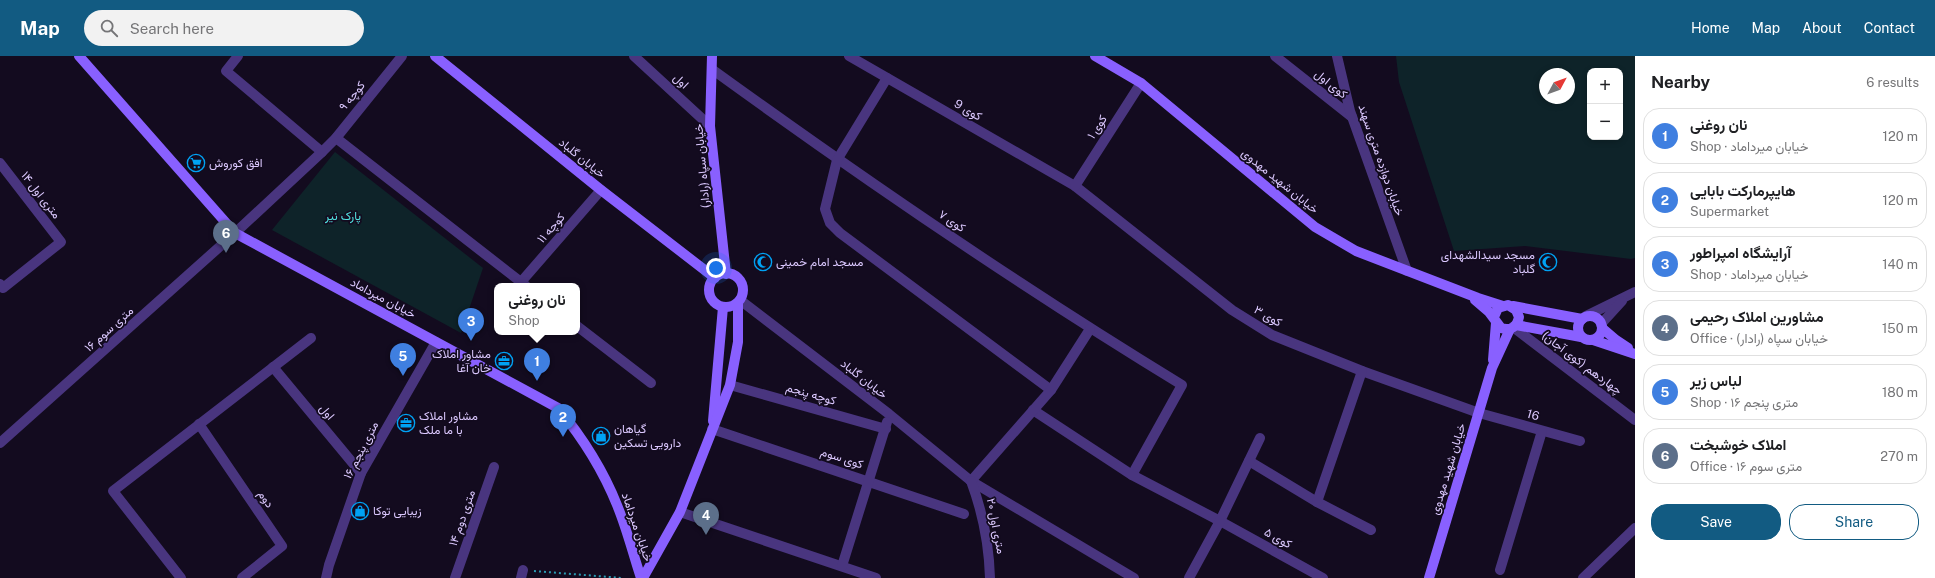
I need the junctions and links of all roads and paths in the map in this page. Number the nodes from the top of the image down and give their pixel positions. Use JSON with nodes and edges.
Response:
{"nodes":[{"id":1,"x":79,"y":56,"type":"edge"},
{"id":2,"x":238,"y":56,"type":"edge"},
{"id":3,"x":402,"y":56,"type":"edge"},
{"id":4,"x":435,"y":56,"type":"edge"},
{"id":5,"x":634,"y":56,"type":"edge"},
{"id":6,"x":712,"y":56,"type":"edge"},
{"id":7,"x":849,"y":56,"type":"edge"},
{"id":8,"x":1095,"y":56,"type":"edge"},
{"id":9,"x":1275,"y":56,"type":"edge"},
{"id":10,"x":1337,"y":56,"type":"edge"},
{"id":11,"x":713,"y":70,"type":"junction"},
{"id":12,"x":887,"y":78,"type":"junction"},
{"id":13,"x":1141,"y":83,"type":"junction"},
{"id":14,"x":1352,"y":117,"type":"junction"},
{"id":15,"x":710,"y":126,"type":"junction"},
{"id":16,"x":336,"y":138,"type":"junction"},
{"id":17,"x":322,"y":152,"type":"junction"},
{"id":18,"x":837,"y":160,"type":"junction"},
{"id":19,"x":0,"y":164,"type":"edge"},
{"id":20,"x":1075,"y":186,"type":"junction"},
{"id":21,"x":601,"y":190,"type":"junction"},
{"id":22,"x":235,"y":233,"type":"junction"},
{"id":23,"x":1407,"y":271,"type":"junction"},
{"id":24,"x":726,"y":274,"type":"junction"},
{"id":25,"x":715,"y":278,"type":"junction"},
{"id":26,"x":522,"y":283,"type":"edge"},
{"id":27,"x":524,"y":283,"type":"edge"},
{"id":28,"x":0,"y":284,"type":"edge"},
{"id":29,"x":1467,"y":294,"type":"junction"},
{"id":30,"x":1630,"y":294,"type":"edge"},
{"id":31,"x":739,"y":301,"type":"junction"},
{"id":32,"x":1508,"y":306,"type":"junction"},
{"id":33,"x":723,"y":307,"type":"junction"},
{"id":34,"x":1584,"y":317,"type":"junction"},
{"id":35,"x":1495,"y":320,"type":"junction"},
{"id":36,"x":1602,"y":326,"type":"junction"},
{"id":37,"x":1513,"y":327,"type":"junction"},
{"id":38,"x":580,"y":328,"type":"edge"},
{"id":39,"x":1090,"y":329,"type":"junction"},
{"id":40,"x":1581,"y":337,"type":"junction"},
{"id":41,"x":311,"y":338,"type":"dead end"},
{"id":42,"x":1593,"y":340,"type":"junction"},
{"id":43,"x":436,"y":342,"type":"junction"},
{"id":44,"x":1635,"y":353,"type":"edge"},
{"id":45,"x":273,"y":367,"type":"junction"},
{"id":46,"x":1492,"y":368,"type":"junction"},
{"id":47,"x":1362,"y":371,"type":"junction"},
{"id":48,"x":651,"y":383,"type":"dead end"},
{"id":49,"x":730,"y":385,"type":"junction"},
{"id":50,"x":1050,"y":390,"type":"junction"},
{"id":51,"x":1033,"y":410,"type":"junction"},
{"id":52,"x":1479,"y":413,"type":"junction"},
{"id":53,"x":889,"y":414,"type":"junction"},
{"id":54,"x":1635,"y":420,"type":"edge"},
{"id":55,"x":199,"y":424,"type":"junction"},
{"id":56,"x":712,"y":429,"type":"junction"},
{"id":57,"x":886,"y":429,"type":"junction"},
{"id":58,"x":1542,"y":431,"type":"junction"},
{"id":59,"x":1260,"y":438,"type":"dead end"},
{"id":60,"x":1,"y":440,"type":"edge"},
{"id":61,"x":1580,"y":441,"type":"dead end"},
{"id":62,"x":1249,"y":461,"type":"junction"},
{"id":63,"x":494,"y":467,"type":"dead end"},
{"id":64,"x":361,"y":473,"type":"junction"},
{"id":65,"x":1132,"y":475,"type":"junction"},
{"id":66,"x":869,"y":481,"type":"junction"},
{"id":67,"x":971,"y":481,"type":"junction"},
{"id":68,"x":1317,"y":502,"type":"junction"},
{"id":69,"x":680,"y":512,"type":"junction"},
{"id":70,"x":964,"y":514,"type":"dead end"},
{"id":71,"x":1220,"y":521,"type":"junction"},
{"id":72,"x":1635,"y":528,"type":"edge"},
{"id":73,"x":1371,"y":530,"type":"dead end"},
{"id":74,"x":842,"y":566,"type":"junction"},
{"id":75,"x":1500,"y":570,"type":"dead end"},
{"id":76,"x":522,"y":574,"type":"edge"},
{"id":77,"x":181,"y":578,"type":"edge"},
{"id":78,"x":242,"y":578,"type":"edge"},
{"id":79,"x":326,"y":578,"type":"edge"},
{"id":80,"x":455,"y":578,"type":"edge"},
{"id":81,"x":622,"y":578,"type":"edge"},
{"id":82,"x":642,"y":578,"type":"edge"},
{"id":83,"x":876,"y":578,"type":"edge"},
{"id":84,"x":990,"y":578,"type":"edge"},
{"id":85,"x":1134,"y":578,"type":"edge"},
{"id":86,"x":1189,"y":578,"type":"edge"},
{"id":87,"x":1323,"y":578,"type":"edge"},
{"id":88,"x":1429,"y":578,"type":"edge"},
{"id":89,"x":1583,"y":578,"type":"edge"}],
"edges":[{"from":1,"to":22,"type":"street","name":"خیابان میرداماد"},
{"from":2,"to":17,"type":"street"},
{"from":3,"to":16,"type":"street","name":"کوچه ۹"},
{"from":4,"to":21,"type":"street","name":"خیابان گلباد"},
{"from":5,"to":15,"type":"street","name":"اول"},
{"from":6,"to":11,"type":"street","name":"خیابان سپاه (رادار)"},
{"from":7,"to":12,"type":"street","name":"کوی 9"},
{"from":8,"to":13,"type":"street","name":"خیابان شهید مهدوی"},
{"from":9,"to":14,"type":"street","name":"کوی اول"},
{"from":10,"to":14,"type":"street","name":"خیابان دوازده متری سهند"},
{"from":11,"to":15,"type":"street","name":"خیابان سپاه (رادار)"},
{"from":11,"to":18,"type":"street","name":"کوی ۷"},
{"from":12,"to":18,"type":"street"},
{"from":12,"to":20,"type":"street","name":"کوی 9"},
{"from":13,"to":20,"type":"street","name":"کوی ۱"},
{"from":13,"to":23,"type":"street","name":"خیابان شهید مهدوی"},
{"from":14,"to":23,"type":"street","name":"خیابان دوازده متری سهند"},
{"from":15,"to":24,"type":"street","name":"خیابان سپاه (رادار)"},
{"from":16,"to":17,"type":"street","name":"کوچه ۹"},
{"from":16,"to":26,"type":"street"},
{"from":17,"to":22,"type":"street","name":"۱۶ متری سوم"},
{"from":18,"to":39,"type":"street","name":"کوی ۷"},
{"from":18,"to":50,"type":"street"},
{"from":19,"to":28,"type":"street","name":"۱۴ متری اول"},
{"from":20,"to":47,"type":"street","name":"کوی ۳"},
{"from":21,"to":25,"type":"street","name":"خیابان گلباد"},
{"from":21,"to":27,"type":"street","name":"کوچه ۱۱"},
{"from":22,"to":43,"type":"street","name":"خیابان میرداماد"},
{"from":22,"to":60,"type":"street","name":"۱۶ متری سوم"},
{"from":23,"to":29,"type":"street","name":"خیابان شهید مهدوی"},
{"from":24,"to":25,"type":"street"},
{"from":24,"to":31,"type":"street"},
{"from":25,"to":33,"type":"street"},
{"from":29,"to":32,"type":"street","name":"خیابان شهید مهدوی"},
{"from":29,"to":35,"type":"street","name":"خیابان شهید مهدوی"},
{"from":30,"to":34,"type":"street"},
{"from":30,"to":36,"type":"street"},
{"from":31,"to":33,"type":"street"},
{"from":31,"to":49,"type":"street"},
{"from":31,"to":53,"type":"street","name":"خیابان گلباد"},
{"from":32,"to":34,"type":"street","name":"خیابان شهید مهدوی"},
{"from":32,"to":35,"type":"street"},
{"from":32,"to":37,"type":"street"},
{"from":33,"to":56,"type":"street"},
{"from":34,"to":36,"type":"street"},
{"from":34,"to":40,"type":"street"},
{"from":35,"to":37,"type":"street"},
{"from":35,"to":46,"type":"street","name":"خیابان شهید مهدوی"},
{"from":36,"to":42,"type":"street"},
{"from":36,"to":44,"type":"street"},
{"from":37,"to":40,"type":"street"},
{"from":37,"to":46,"type":"street","name":"خیابان شهید مهدوی"},
{"from":37,"to":54,"type":"street","name":"چهاردهم (کوی آجان)"},
{"from":38,"to":48,"type":"street"},
{"from":39,"to":50,"type":"street"},
{"from":39,"to":65,"type":"street","name":"کوی ۷"},
{"from":40,"to":42,"type":"street"},
{"from":41,"to":45,"type":"street"},
{"from":42,"to":44,"type":"street"},
{"from":43,"to":64,"type":"street","name":"۱۶ متری پنجم"},
{"from":43,"to":82,"type":"street","name":"خیابان میرداماد"},
{"from":45,"to":55,"type":"street"},
{"from":45,"to":64,"type":"street","name":"اول"},
{"from":46,"to":52,"type":"street","name":"خیابان شهید مهدوی"},
{"from":47,"to":52,"type":"street","name":"کوی ۳"},
{"from":47,"to":68,"type":"street"},
{"from":49,"to":56,"type":"street"},
{"from":49,"to":57,"type":"street","name":"کوچه پنجم"},
{"from":50,"to":51,"type":"street"},
{"from":51,"to":65,"type":"street","name":"کوی ۵"},
{"from":51,"to":67,"type":"street"},
{"from":52,"to":58,"type":"street","name":"16"},
{"from":52,"to":88,"type":"street","name":"خیابان شهید مهدوی"},
{"from":53,"to":57,"type":"street"},
{"from":53,"to":67,"type":"street","name":"خیابان گلباد"},
{"from":55,"to":77,"type":"street"},
{"from":55,"to":78,"type":"street","name":"دوم"},
{"from":56,"to":66,"type":"street","name":"کوی سوم"},
{"from":56,"to":69,"type":"street"},
{"from":57,"to":66,"type":"street"},
{"from":58,"to":61,"type":"street","name":"16"},
{"from":58,"to":75,"type":"street"},
{"from":59,"to":62,"type":"street"},
{"from":62,"to":68,"type":"street"},
{"from":62,"to":71,"type":"street"},
{"from":63,"to":80,"type":"street","name":"۱۴ متری دوم"},
{"from":64,"to":79,"type":"street","name":"۱۶ متری پنجم"},
{"from":65,"to":71,"type":"street","name":"کوی ۵"},
{"from":66,"to":70,"type":"street","name":"کوی سوم"},
{"from":66,"to":74,"type":"street"},
{"from":67,"to":84,"type":"street","name":"۲۰ متری اول"},
{"from":67,"to":85,"type":"street","name":"خیابان گلباد"},
{"from":68,"to":73,"type":"street"},
{"from":69,"to":74,"type":"street"},
{"from":69,"to":82,"type":"street"},
{"from":71,"to":86,"type":"street"},
{"from":71,"to":87,"type":"street","name":"کوی ۵"},
{"from":72,"to":89,"type":"street"},
{"from":74,"to":83,"type":"street"},
{"from":76,"to":81,"type":"path"}]}
